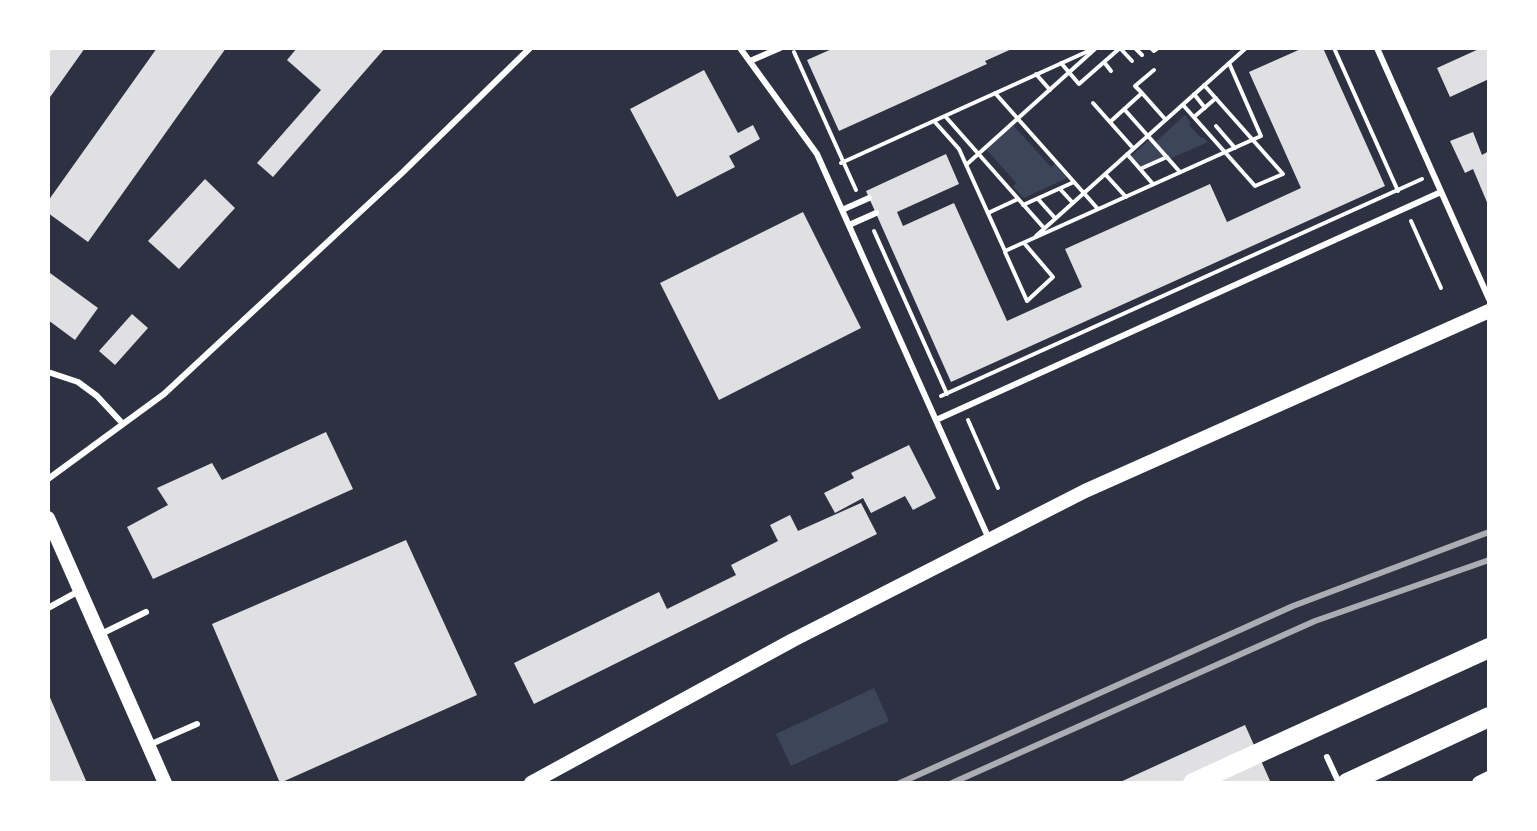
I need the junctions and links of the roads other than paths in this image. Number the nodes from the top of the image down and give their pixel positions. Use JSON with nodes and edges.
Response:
{"nodes":[{"id":1,"x":530,"y":48,"type":"edge"},
{"id":2,"x":740,"y":48,"type":"edge"},
{"id":3,"x":780,"y":48,"type":"edge"},
{"id":4,"x":1377,"y":48,"type":"edge"},
{"id":5,"x":750,"y":61,"type":"junction"},
{"id":6,"x":1441,"y":192,"type":"junction"},
{"id":7,"x":869,"y":198,"type":"dead end"},
{"id":8,"x":842,"y":210,"type":"junction"},
{"id":9,"x":876,"y":213,"type":"dead end"},
{"id":10,"x":849,"y":225,"type":"junction"},
{"id":11,"x":1489,"y":299,"type":"edge"},
{"id":12,"x":1489,"y":311,"type":"edge"},
{"id":13,"x":48,"y":372,"type":"edge"},
{"id":14,"x":936,"y":420,"type":"junction"},
{"id":15,"x":123,"y":424,"type":"junction"},
{"id":16,"x":48,"y":479,"type":"edge"},
{"id":17,"x":48,"y":518,"type":"edge"},
{"id":18,"x":989,"y":539,"type":"junction"},
{"id":19,"x":79,"y":591,"type":"junction"},
{"id":20,"x":48,"y":608,"type":"edge"},
{"id":21,"x":146,"y":612,"type":"dead end"},
{"id":22,"x":99,"y":635,"type":"junction"},
{"id":23,"x":1489,"y":648,"type":"edge"},
{"id":24,"x":1489,"y":717,"type":"edge"},
{"id":25,"x":197,"y":724,"type":"dead end"},
{"id":26,"x":148,"y":746,"type":"junction"},
{"id":27,"x":1327,"y":757,"type":"dead end"},
{"id":28,"x":1489,"y":778,"type":"edge"},
{"id":29,"x":165,"y":783,"type":"edge"},
{"id":30,"x":531,"y":783,"type":"edge"},
{"id":31,"x":1193,"y":783,"type":"edge"},
{"id":32,"x":1339,"y":783,"type":"edge"},
{"id":33,"x":1347,"y":783,"type":"edge"},
{"id":34,"x":1479,"y":783,"type":"edge"}],
"edges":[{"from":1,"to":15,"type":"lane"},
{"from":2,"to":5,"type":"lane"},
{"from":3,"to":5,"type":"lane"},
{"from":4,"to":6,"type":"lane"},
{"from":5,"to":8,"type":"lane"},
{"from":6,"to":11,"type":"lane"},
{"from":6,"to":14,"type":"lane"},
{"from":7,"to":8,"type":"lane"},
{"from":8,"to":10,"type":"lane"},
{"from":9,"to":10,"type":"lane"},
{"from":10,"to":14,"type":"lane"},
{"from":12,"to":18,"type":"street"},
{"from":13,"to":15,"type":"lane"},
{"from":14,"to":18,"type":"lane"},
{"from":15,"to":16,"type":"lane"},
{"from":17,"to":19,"type":"street"},
{"from":18,"to":30,"type":"street"},
{"from":19,"to":20,"type":"lane"},
{"from":19,"to":22,"type":"street"},
{"from":21,"to":22,"type":"lane"},
{"from":22,"to":26,"type":"street"},
{"from":23,"to":31,"type":"main road"},
{"from":24,"to":33,"type":"main road"},
{"from":25,"to":26,"type":"lane"},
{"from":26,"to":29,"type":"street"},
{"from":27,"to":32,"type":"lane"},
{"from":28,"to":34,"type":"street"}]}
